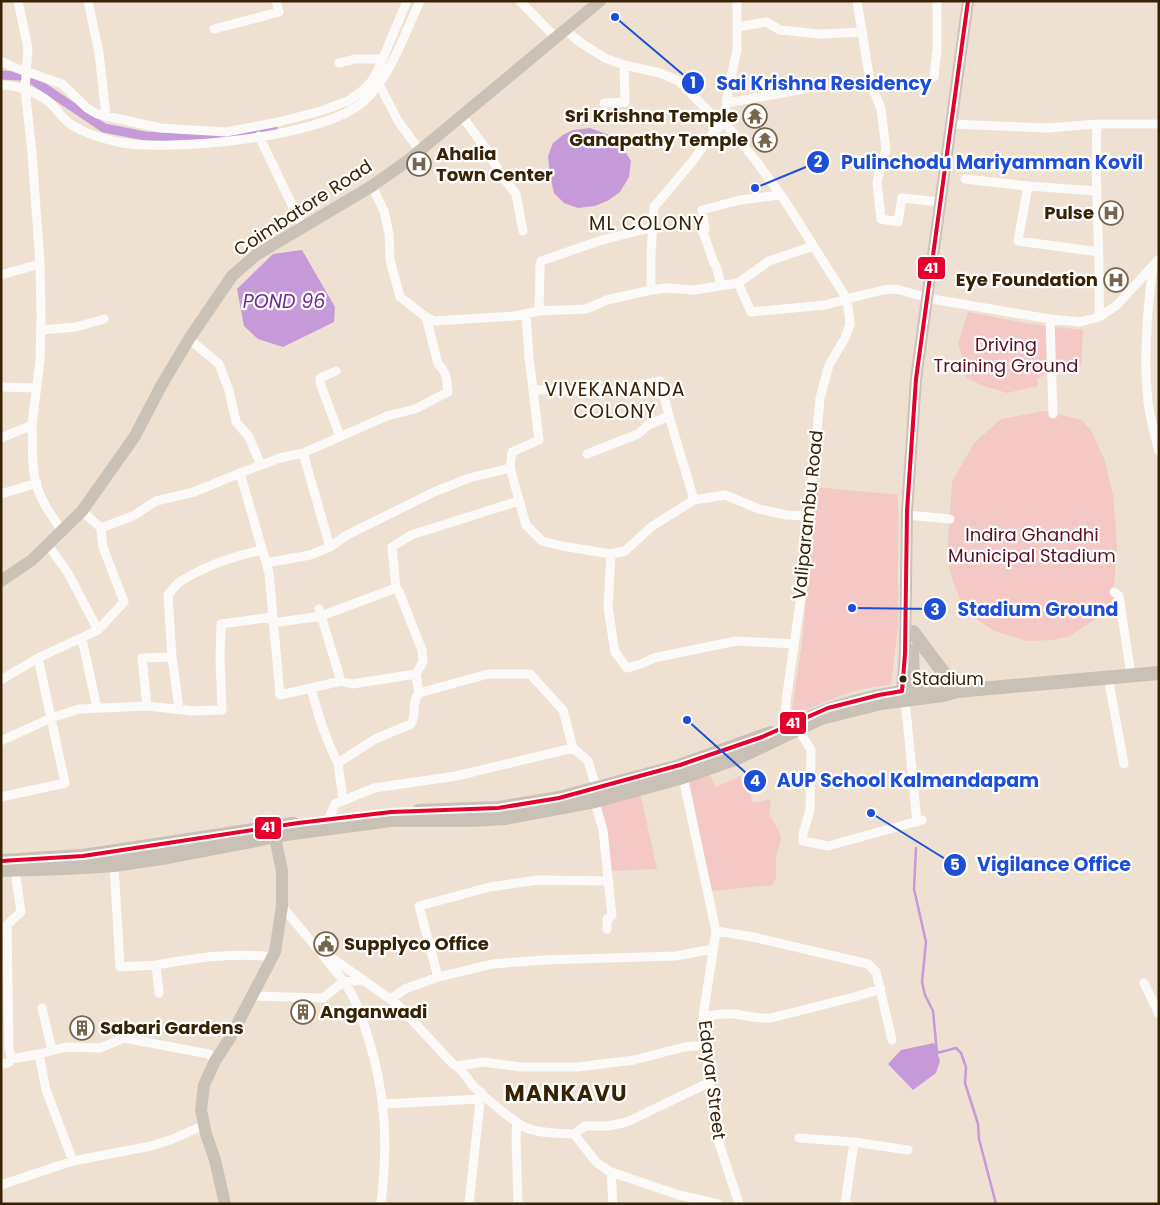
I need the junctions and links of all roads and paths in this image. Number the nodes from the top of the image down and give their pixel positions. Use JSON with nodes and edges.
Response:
{"nodes":[{"id":1,"x":18,"y":1,"type":"edge"},
{"id":2,"x":88,"y":1,"type":"edge"},
{"id":3,"x":276,"y":1,"type":"edge"},
{"id":4,"x":407,"y":1,"type":"edge"},
{"id":5,"x":420,"y":1,"type":"edge"},
{"id":6,"x":520,"y":1,"type":"edge"},
{"id":7,"x":600,"y":1,"type":"edge"},
{"id":8,"x":737,"y":1,"type":"edge"},
{"id":9,"x":857,"y":1,"type":"edge"},
{"id":10,"x":937,"y":1,"type":"edge"},
{"id":11,"x":968,"y":1,"type":"edge"},
{"id":12,"x":976,"y":1,"type":"edge"},
{"id":13,"x":737,"y":27,"type":"junction"},
{"id":14,"x":214,"y":29,"type":"dead end"},
{"id":15,"x":862,"y":32,"type":"junction"},
{"id":16,"x":561,"y":34,"type":"junction"},
{"id":17,"x":388,"y":56,"type":"junction"},
{"id":18,"x":1,"y":61,"type":"edge"},
{"id":19,"x":339,"y":63,"type":"dead end"},
{"id":20,"x":624,"y":64,"type":"junction"},
{"id":21,"x":26,"y":72,"type":"junction"},
{"id":22,"x":934,"y":77,"type":"dead end"},
{"id":23,"x":379,"y":84,"type":"junction"},
{"id":24,"x":1,"y":85,"type":"edge"},
{"id":25,"x":25,"y":88,"type":"junction"},
{"id":26,"x":804,"y":88,"type":"dead end"},
{"id":27,"x":604,"y":103,"type":"dead end"},
{"id":28,"x":726,"y":103,"type":"junction"},
{"id":29,"x":106,"y":116,"type":"junction"},
{"id":30,"x":462,"y":116,"type":"junction"},
{"id":31,"x":724,"y":122,"type":"junction"},
{"id":32,"x":955,"y":124,"type":"junction"},
{"id":33,"x":1096,"y":124,"type":"junction"},
{"id":34,"x":1159,"y":124,"type":"edge"},
{"id":35,"x":259,"y":136,"type":"junction"},
{"id":36,"x":420,"y":151,"type":"junction"},
{"id":37,"x":965,"y":179,"type":"dead end"},
{"id":38,"x":372,"y":186,"type":"junction"},
{"id":39,"x":1028,"y":186,"type":"junction"},
{"id":40,"x":1096,"y":191,"type":"junction"},
{"id":41,"x":780,"y":195,"type":"junction"},
{"id":42,"x":940,"y":202,"type":"junction"},
{"id":43,"x":302,"y":226,"type":"junction"},
{"id":44,"x":653,"y":228,"type":"junction"},
{"id":45,"x":523,"y":231,"type":"dead end"},
{"id":46,"x":813,"y":246,"type":"junction"},
{"id":47,"x":1100,"y":252,"type":"junction"},
{"id":48,"x":1156,"y":262,"type":"edge"},
{"id":49,"x":40,"y":264,"type":"junction"},
{"id":50,"x":1,"y":275,"type":"edge"},
{"id":51,"x":738,"y":283,"type":"junction"},
{"id":52,"x":721,"y":284,"type":"junction"},
{"id":53,"x":651,"y":290,"type":"junction"},
{"id":54,"x":929,"y":298,"type":"junction"},
{"id":55,"x":847,"y":299,"type":"junction"},
{"id":56,"x":539,"y":311,"type":"junction"},
{"id":57,"x":526,"y":314,"type":"junction"},
{"id":58,"x":1099,"y":317,"type":"junction"},
{"id":59,"x":426,"y":318,"type":"junction"},
{"id":60,"x":104,"y":319,"type":"dead end"},
{"id":61,"x":1050,"y":320,"type":"junction"},
{"id":62,"x":41,"y":330,"type":"junction"},
{"id":63,"x":189,"y":339,"type":"junction"},
{"id":64,"x":336,"y":371,"type":"dead end"},
{"id":65,"x":1,"y":387,"type":"edge"},
{"id":66,"x":37,"y":388,"type":"junction"},
{"id":67,"x":534,"y":390,"type":"junction"},
{"id":68,"x":1053,"y":414,"type":"dead end"},
{"id":69,"x":668,"y":416,"type":"junction"},
{"id":70,"x":32,"y":425,"type":"junction"},
{"id":71,"x":340,"y":436,"type":"junction"},
{"id":72,"x":1,"y":438,"type":"edge"},
{"id":73,"x":303,"y":452,"type":"junction"},
{"id":74,"x":1159,"y":452,"type":"edge"},
{"id":75,"x":588,"y":454,"type":"dead end"},
{"id":76,"x":261,"y":464,"type":"junction"},
{"id":77,"x":510,"y":468,"type":"junction"},
{"id":78,"x":240,"y":473,"type":"junction"},
{"id":79,"x":37,"y":483,"type":"junction"},
{"id":80,"x":1,"y":494,"type":"edge"},
{"id":81,"x":694,"y":500,"type":"junction"},
{"id":82,"x":519,"y":501,"type":"junction"},
{"id":83,"x":82,"y":511,"type":"junction"},
{"id":84,"x":910,"y":515,"type":"junction"},
{"id":85,"x":808,"y":516,"type":"junction"},
{"id":86,"x":950,"y":519,"type":"dead end"},
{"id":87,"x":100,"y":528,"type":"junction"},
{"id":88,"x":62,"y":531,"type":"junction"},
{"id":89,"x":48,"y":545,"type":"junction"},
{"id":90,"x":330,"y":547,"type":"junction"},
{"id":91,"x":262,"y":550,"type":"junction"},
{"id":92,"x":611,"y":554,"type":"junction"},
{"id":93,"x":266,"y":563,"type":"junction"},
{"id":94,"x":1,"y":582,"type":"edge"},
{"id":95,"x":396,"y":588,"type":"junction"},
{"id":96,"x":1114,"y":592,"type":"dead end"},
{"id":97,"x":320,"y":613,"type":"junction"},
{"id":98,"x":272,"y":620,"type":"junction"},
{"id":99,"x":98,"y":630,"type":"junction"},
{"id":100,"x":914,"y":632,"type":"junction"},
{"id":101,"x":82,"y":639,"type":"junction"},
{"id":102,"x":793,"y":644,"type":"junction"},
{"id":103,"x":38,"y":658,"type":"junction"},
{"id":104,"x":172,"y":658,"type":"junction"},
{"id":105,"x":1159,"y":673,"type":"edge"},
{"id":106,"x":416,"y":674,"type":"junction"},
{"id":107,"x":1131,"y":675,"type":"junction"},
{"id":108,"x":1108,"y":677,"type":"junction"},
{"id":109,"x":1,"y":680,"type":"edge"},
{"id":110,"x":342,"y":681,"type":"junction"},
{"id":111,"x":311,"y":688,"type":"junction"},
{"id":112,"x":958,"y":691,"type":"junction"},
{"id":113,"x":419,"y":693,"type":"junction"},
{"id":114,"x":904,"y":695,"type":"junction"},
{"id":115,"x":147,"y":706,"type":"junction"},
{"id":116,"x":97,"y":708,"type":"junction"},
{"id":117,"x":178,"y":709,"type":"junction"},
{"id":118,"x":51,"y":718,"type":"junction"},
{"id":119,"x":790,"y":731,"type":"junction"},
{"id":120,"x":1,"y":741,"type":"edge"},
{"id":121,"x":573,"y":748,"type":"junction"},
{"id":122,"x":338,"y":763,"type":"junction"},
{"id":123,"x":1124,"y":764,"type":"dead end"},
{"id":124,"x":682,"y":771,"type":"junction"},
{"id":125,"x":594,"y":793,"type":"junction"},
{"id":126,"x":1,"y":797,"type":"edge"},
{"id":127,"x":343,"y":800,"type":"junction"},
{"id":128,"x":327,"y":824,"type":"junction"},
{"id":129,"x":275,"y":832,"type":"junction"},
{"id":130,"x":1,"y":861,"type":"edge"},
{"id":131,"x":67,"y":863,"type":"junction"},
{"id":132,"x":114,"y":865,"type":"junction"},
{"id":133,"x":8,"y":870,"type":"edge"},
{"id":134,"x":608,"y":881,"type":"junction"},
{"id":135,"x":282,"y":906,"type":"junction"},
{"id":136,"x":607,"y":929,"type":"dead end"},
{"id":137,"x":716,"y":931,"type":"junction"},
{"id":138,"x":316,"y":946,"type":"junction"},
{"id":139,"x":713,"y":949,"type":"junction"},
{"id":140,"x":272,"y":957,"type":"junction"},
{"id":141,"x":156,"y":965,"type":"junction"},
{"id":142,"x":438,"y":977,"type":"junction"},
{"id":143,"x":364,"y":980,"type":"junction"},
{"id":144,"x":343,"y":982,"type":"junction"},
{"id":145,"x":1144,"y":983,"type":"dead end"},
{"id":146,"x":881,"y":989,"type":"junction"},
{"id":147,"x":159,"y":993,"type":"dead end"},
{"id":148,"x":253,"y":996,"type":"junction"},
{"id":149,"x":391,"y":999,"type":"junction"},
{"id":150,"x":5,"y":1003,"type":"edge"},
{"id":151,"x":42,"y":1008,"type":"dead end"},
{"id":152,"x":1159,"y":1014,"type":"edge"},
{"id":153,"x":703,"y":1017,"type":"junction"},
{"id":154,"x":892,"y":1040,"type":"dead end"},
{"id":155,"x":705,"y":1045,"type":"junction"},
{"id":156,"x":52,"y":1050,"type":"junction"},
{"id":157,"x":39,"y":1054,"type":"junction"},
{"id":158,"x":12,"y":1059,"type":"junction"},
{"id":159,"x":216,"y":1061,"type":"junction"},
{"id":160,"x":1,"y":1064,"type":"edge"},
{"id":161,"x":458,"y":1066,"type":"junction"},
{"id":162,"x":710,"y":1082,"type":"junction"},
{"id":163,"x":480,"y":1096,"type":"junction"},
{"id":164,"x":384,"y":1104,"type":"junction"},
{"id":165,"x":518,"y":1122,"type":"junction"},
{"id":166,"x":204,"y":1125,"type":"junction"},
{"id":167,"x":574,"y":1134,"type":"junction"},
{"id":168,"x":799,"y":1138,"type":"dead end"},
{"id":169,"x":854,"y":1142,"type":"junction"},
{"id":170,"x":908,"y":1150,"type":"dead end"},
{"id":171,"x":73,"y":1161,"type":"junction"},
{"id":172,"x":611,"y":1172,"type":"junction"},
{"id":173,"x":1,"y":1185,"type":"edge"},
{"id":174,"x":679,"y":1199,"type":"edge"},
{"id":175,"x":225,"y":1204,"type":"edge"},
{"id":176,"x":381,"y":1204,"type":"edge"},
{"id":177,"x":469,"y":1204,"type":"edge"},
{"id":178,"x":518,"y":1204,"type":"edge"},
{"id":179,"x":613,"y":1204,"type":"edge"},
{"id":180,"x":718,"y":1204,"type":"edge"},
{"id":181,"x":739,"y":1204,"type":"edge"},
{"id":182,"x":845,"y":1204,"type":"edge"}],
"edges":[{"from":1,"to":21,"type":"street"},
{"from":2,"to":29,"type":"street"},
{"from":3,"to":14,"type":"street"},
{"from":4,"to":17,"type":"street"},
{"from":5,"to":17,"type":"street"},
{"from":6,"to":16,"type":"street"},
{"from":7,"to":16,"type":"street","name":"Coimbatore Road"},
{"from":8,"to":13,"type":"street"},
{"from":9,"to":15,"type":"street"},
{"from":10,"to":22,"type":"street"},
{"from":11,"to":32,"type":"street"},
{"from":12,"to":32,"type":"street"},
{"from":13,"to":15,"type":"street"},
{"from":13,"to":28,"type":"street"},
{"from":15,"to":42,"type":"street"},
{"from":16,"to":20,"type":"street"},
{"from":16,"to":30,"type":"street","name":"Coimbatore Road"},
{"from":17,"to":19,"type":"street"},
{"from":17,"to":23,"type":"street"},
{"from":17,"to":29,"type":"street"},
{"from":18,"to":21,"type":"street"},
{"from":20,"to":27,"type":"street"},
{"from":20,"to":31,"type":"street"},
{"from":21,"to":25,"type":"street"},
{"from":21,"to":29,"type":"street"},
{"from":23,"to":35,"type":"street"},
{"from":23,"to":36,"type":"street"},
{"from":24,"to":25,"type":"street"},
{"from":25,"to":35,"type":"street"},
{"from":25,"to":49,"type":"street"},
{"from":26,"to":28,"type":"street"},
{"from":28,"to":31,"type":"street"},
{"from":30,"to":36,"type":"street","name":"Coimbatore Road"},
{"from":30,"to":45,"type":"street"},
{"from":31,"to":41,"type":"street"},
{"from":31,"to":44,"type":"street"},
{"from":32,"to":33,"type":"street"},
{"from":32,"to":42,"type":"street"},
{"from":32,"to":54,"type":"street"},
{"from":33,"to":34,"type":"street"},
{"from":33,"to":40,"type":"street"},
{"from":35,"to":43,"type":"street"},
{"from":36,"to":38,"type":"street","name":"Coimbatore Road"},
{"from":37,"to":39,"type":"street"},
{"from":38,"to":43,"type":"street","name":"Coimbatore Road"},
{"from":38,"to":59,"type":"street"},
{"from":39,"to":40,"type":"street"},
{"from":39,"to":47,"type":"street"},
{"from":40,"to":47,"type":"street"},
{"from":41,"to":46,"type":"street"},
{"from":41,"to":52,"type":"street"},
{"from":42,"to":54,"type":"street"},
{"from":43,"to":63,"type":"street","name":"Coimbatore Road"},
{"from":44,"to":53,"type":"street"},
{"from":44,"to":56,"type":"street"},
{"from":46,"to":51,"type":"street"},
{"from":46,"to":55,"type":"street"},
{"from":47,"to":58,"type":"street"},
{"from":48,"to":58,"type":"street"},
{"from":48,"to":74,"type":"street"},
{"from":49,"to":50,"type":"street"},
{"from":49,"to":62,"type":"street"},
{"from":51,"to":52,"type":"street"},
{"from":51,"to":55,"type":"street"},
{"from":52,"to":53,"type":"street"},
{"from":53,"to":56,"type":"street"},
{"from":54,"to":55,"type":"street"},
{"from":54,"to":61,"type":"street"},
{"from":54,"to":84,"type":"street"},
{"from":55,"to":85,"type":"street","name":"Valiparambu Road"},
{"from":56,"to":57,"type":"street"},
{"from":57,"to":59,"type":"street"},
{"from":57,"to":67,"type":"street"},
{"from":58,"to":61,"type":"street"},
{"from":59,"to":71,"type":"street"},
{"from":60,"to":62,"type":"street"},
{"from":61,"to":68,"type":"street"},
{"from":62,"to":66,"type":"street"},
{"from":63,"to":76,"type":"street"},
{"from":63,"to":83,"type":"street","name":"Coimbatore Road"},
{"from":64,"to":71,"type":"street"},
{"from":65,"to":66,"type":"street"},
{"from":66,"to":70,"type":"street"},
{"from":67,"to":69,"type":"street"},
{"from":67,"to":77,"type":"street"},
{"from":69,"to":75,"type":"street"},
{"from":69,"to":81,"type":"street"},
{"from":70,"to":72,"type":"street"},
{"from":70,"to":79,"type":"street"},
{"from":71,"to":73,"type":"street"},
{"from":73,"to":76,"type":"street"},
{"from":73,"to":90,"type":"street"},
{"from":76,"to":78,"type":"street"},
{"from":77,"to":82,"type":"street"},
{"from":77,"to":90,"type":"street"},
{"from":78,"to":87,"type":"street"},
{"from":78,"to":91,"type":"street"},
{"from":79,"to":80,"type":"street"},
{"from":79,"to":88,"type":"street"},
{"from":81,"to":85,"type":"street"},
{"from":81,"to":92,"type":"street"},
{"from":82,"to":92,"type":"street"},
{"from":82,"to":95,"type":"street"},
{"from":83,"to":87,"type":"street"},
{"from":83,"to":88,"type":"street","name":"Coimbatore Road"},
{"from":84,"to":86,"type":"street"},
{"from":84,"to":100,"type":"street"},
{"from":84,"to":114,"type":"street"},
{"from":85,"to":102,"type":"street","name":"Valiparambu Road"},
{"from":87,"to":99,"type":"street"},
{"from":88,"to":89,"type":"street","name":"Coimbatore Road"},
{"from":89,"to":94,"type":"street","name":"Coimbatore Road"},
{"from":89,"to":99,"type":"street"},
{"from":90,"to":93,"type":"street"},
{"from":91,"to":93,"type":"street"},
{"from":91,"to":104,"type":"street"},
{"from":92,"to":102,"type":"street"},
{"from":93,"to":98,"type":"street"},
{"from":95,"to":97,"type":"street"},
{"from":95,"to":106,"type":"street"},
{"from":96,"to":107,"type":"street"},
{"from":97,"to":98,"type":"street"},
{"from":97,"to":110,"type":"street"},
{"from":98,"to":111,"type":"street"},
{"from":98,"to":117,"type":"street"},
{"from":99,"to":101,"type":"street"},
{"from":100,"to":112,"type":"main road"},
{"from":100,"to":112,"type":"street"},
{"from":101,"to":103,"type":"street"},
{"from":101,"to":116,"type":"street"},
{"from":102,"to":119,"type":"street","name":"Valiparambu Road"},
{"from":103,"to":109,"type":"street"},
{"from":103,"to":118,"type":"street"},
{"from":104,"to":115,"type":"street"},
{"from":104,"to":117,"type":"street"},
{"from":105,"to":107,"type":"main road"},
{"from":106,"to":110,"type":"street"},
{"from":106,"to":113,"type":"street"},
{"from":107,"to":108,"type":"main road"},
{"from":108,"to":112,"type":"main road"},
{"from":108,"to":123,"type":"street"},
{"from":110,"to":111,"type":"street"},
{"from":111,"to":122,"type":"street"},
{"from":112,"to":114,"type":"main road"},
{"from":113,"to":121,"type":"street"},
{"from":113,"to":122,"type":"street"},
{"from":114,"to":119,"type":"main road"},
{"from":114,"to":119,"type":"street"},
{"from":115,"to":116,"type":"street"},
{"from":115,"to":117,"type":"street"},
{"from":116,"to":118,"type":"street"},
{"from":118,"to":120,"type":"street"},
{"from":118,"to":126,"type":"street"},
{"from":119,"to":124,"type":"main road"},
{"from":121,"to":125,"type":"street"},
{"from":121,"to":127,"type":"street"},
{"from":122,"to":127,"type":"street"},
{"from":124,"to":125,"type":"main road"},
{"from":124,"to":137,"type":"street","name":"Edayar Street"},
{"from":125,"to":128,"type":"main road"},
{"from":125,"to":134,"type":"street"},
{"from":127,"to":128,"type":"street"},
{"from":128,"to":129,"type":"main road"},
{"from":129,"to":131,"type":"main road"},
{"from":129,"to":132,"type":"main road"},
{"from":129,"to":135,"type":"street"},
{"from":130,"to":131,"type":"main road"},
{"from":131,"to":132,"type":"main road"},
{"from":131,"to":133,"type":"main road"},
{"from":132,"to":141,"type":"street"},
{"from":133,"to":150,"type":"street"},
{"from":134,"to":136,"type":"street"},
{"from":134,"to":142,"type":"street"},
{"from":135,"to":138,"type":"street"},
{"from":135,"to":140,"type":"street"},
{"from":137,"to":139,"type":"street","name":"Edayar Street"},
{"from":137,"to":146,"type":"street"},
{"from":138,"to":143,"type":"street"},
{"from":138,"to":144,"type":"street"},
{"from":139,"to":142,"type":"street"},
{"from":139,"to":153,"type":"street","name":"Edayar Street"},
{"from":140,"to":141,"type":"street"},
{"from":140,"to":148,"type":"street"},
{"from":141,"to":147,"type":"street"},
{"from":142,"to":149,"type":"street"},
{"from":143,"to":144,"type":"street"},
{"from":143,"to":149,"type":"street"},
{"from":144,"to":148,"type":"street"},
{"from":144,"to":164,"type":"street"},
{"from":145,"to":152,"type":"street"},
{"from":146,"to":153,"type":"street"},
{"from":146,"to":154,"type":"street"},
{"from":148,"to":159,"type":"street"},
{"from":149,"to":161,"type":"street"},
{"from":150,"to":158,"type":"street"},
{"from":151,"to":156,"type":"street"},
{"from":153,"to":155,"type":"street","name":"Edayar Street"},
{"from":155,"to":161,"type":"street"},
{"from":155,"to":162,"type":"street","name":"Edayar Street"},
{"from":156,"to":157,"type":"street"},
{"from":156,"to":159,"type":"street"},
{"from":157,"to":158,"type":"street"},
{"from":157,"to":171,"type":"street"},
{"from":158,"to":160,"type":"street"},
{"from":159,"to":166,"type":"street"},
{"from":161,"to":163,"type":"street"},
{"from":162,"to":167,"type":"street"},
{"from":162,"to":181,"type":"street","name":"Edayar Street"},
{"from":163,"to":164,"type":"street"},
{"from":163,"to":165,"type":"street"},
{"from":163,"to":177,"type":"street"},
{"from":164,"to":176,"type":"street"},
{"from":165,"to":167,"type":"street"},
{"from":165,"to":178,"type":"street"},
{"from":166,"to":171,"type":"street"},
{"from":166,"to":175,"type":"street"},
{"from":167,"to":172,"type":"street"},
{"from":168,"to":169,"type":"street"},
{"from":169,"to":170,"type":"street"},
{"from":169,"to":182,"type":"street"},
{"from":171,"to":173,"type":"street"},
{"from":172,"to":174,"type":"street"},
{"from":172,"to":179,"type":"street"},
{"from":174,"to":180,"type":"street"}]}
